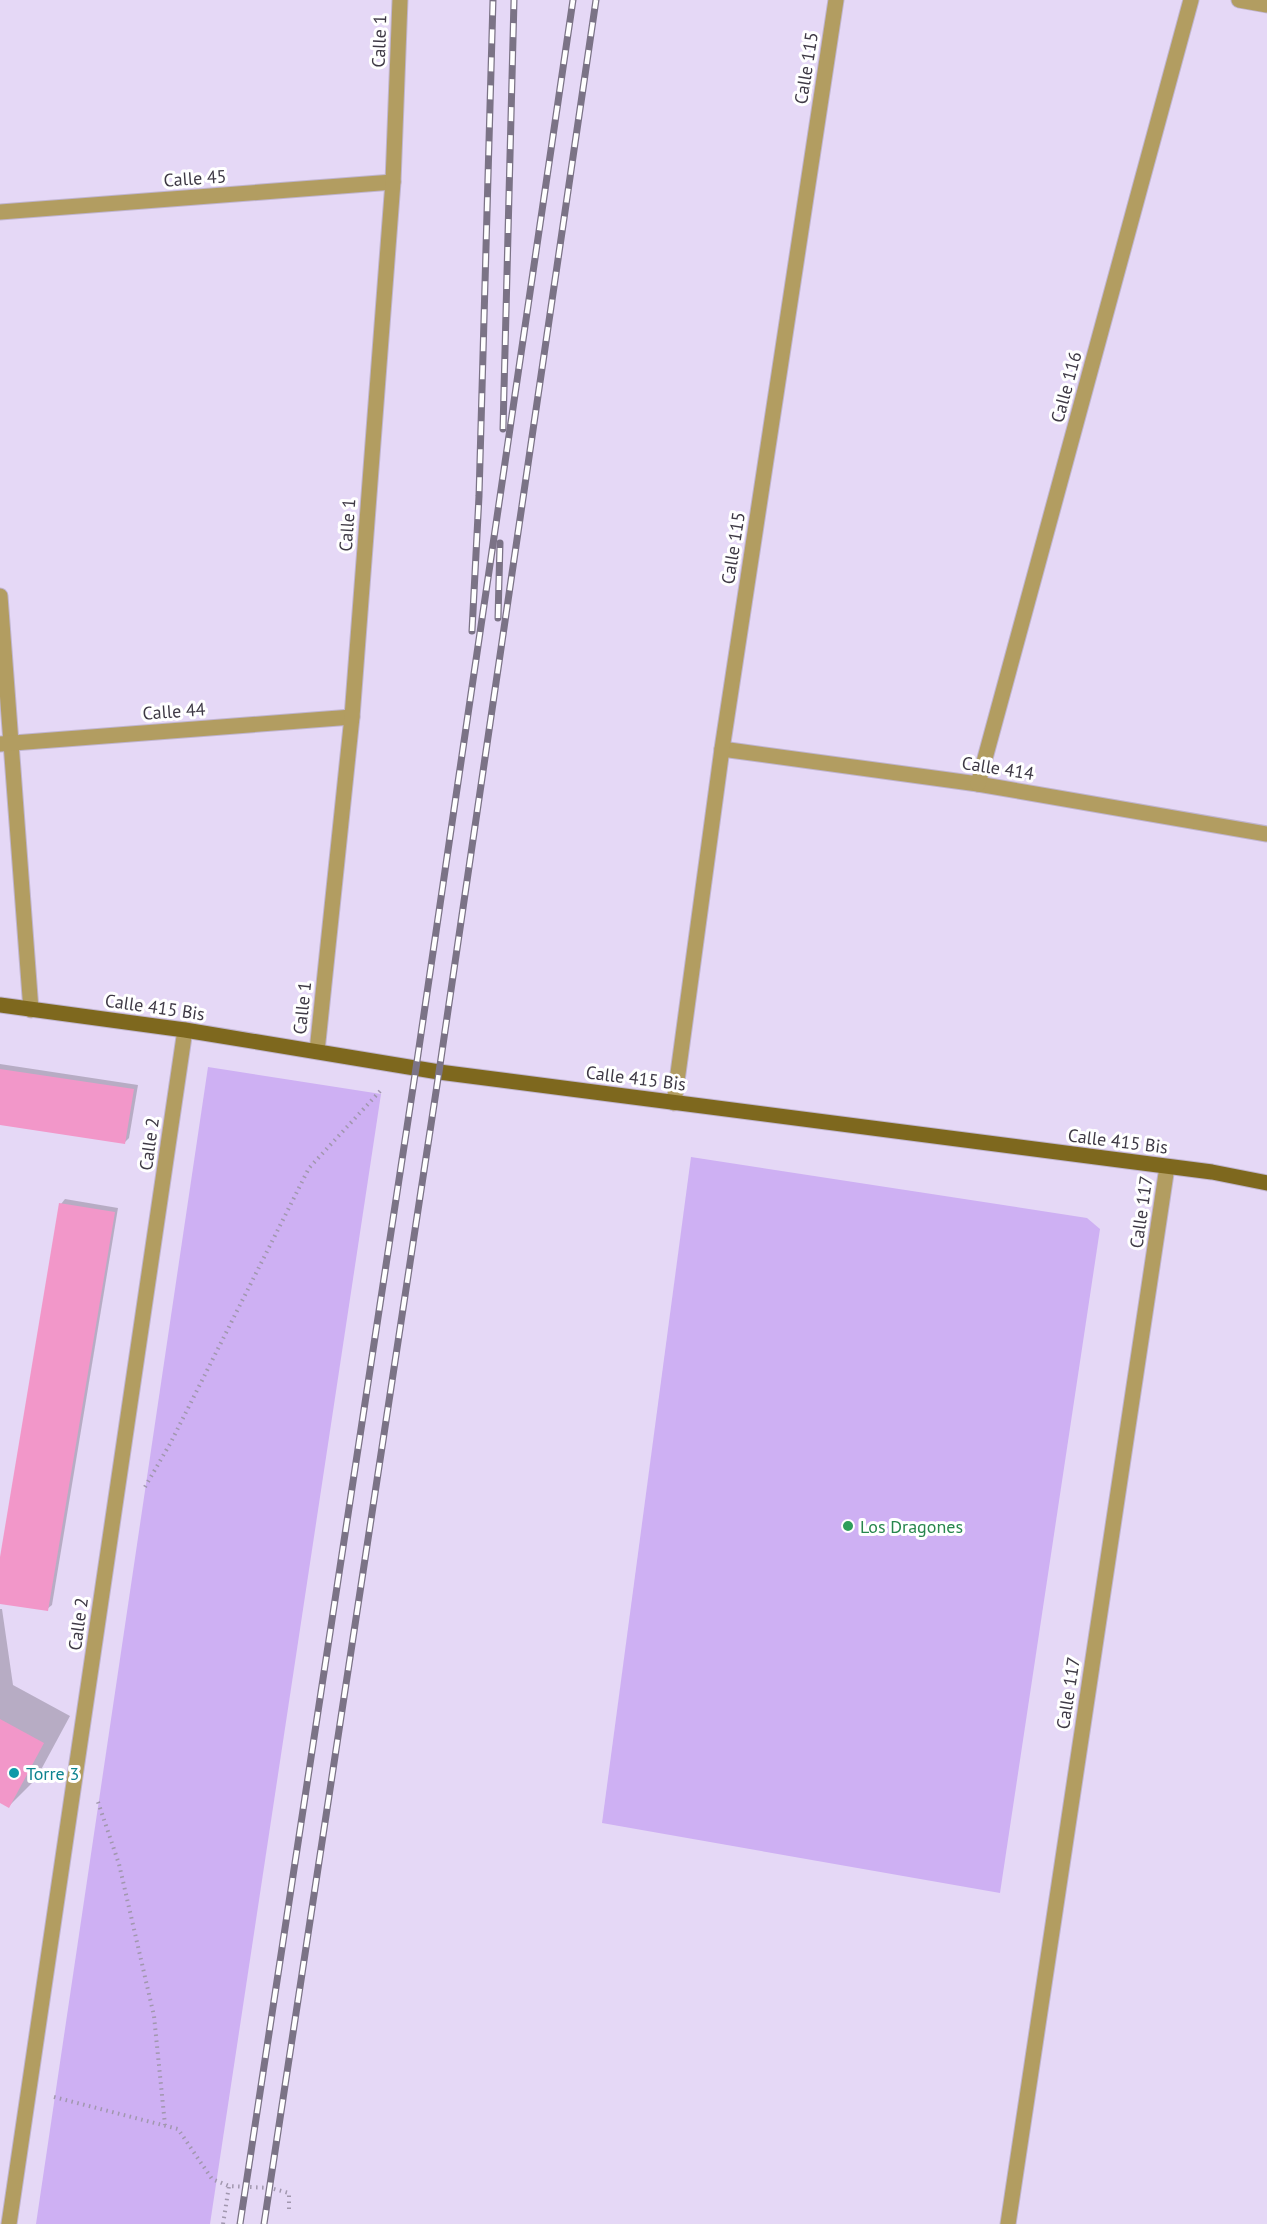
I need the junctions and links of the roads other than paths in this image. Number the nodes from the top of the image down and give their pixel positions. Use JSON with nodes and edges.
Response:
{"nodes":[{"id":1,"x":400,"y":0,"type":"edge"},
{"id":2,"x":836,"y":0,"type":"edge"},
{"id":3,"x":1191,"y":0,"type":"edge"},
{"id":4,"x":1239,"y":0,"type":"edge"},
{"id":5,"x":1267,"y":4,"type":"edge"},
{"id":6,"x":393,"y":182,"type":"junction"},
{"id":7,"x":0,"y":212,"type":"edge"},
{"id":8,"x":0,"y":596,"type":"edge"},
{"id":9,"x":351,"y":717,"type":"junction"},
{"id":10,"x":6,"y":743,"type":"edge"},
{"id":11,"x":722,"y":750,"type":"junction"},
{"id":12,"x":978,"y":784,"type":"junction"},
{"id":13,"x":1267,"y":834,"type":"edge"},
{"id":14,"x":0,"y":1005,"type":"edge"},
{"id":15,"x":31,"y":1010,"type":"junction"},
{"id":16,"x":185,"y":1030,"type":"junction"},
{"id":17,"x":317,"y":1051,"type":"junction"},
{"id":18,"x":674,"y":1103,"type":"junction"},
{"id":19,"x":1167,"y":1167,"type":"junction"},
{"id":20,"x":1267,"y":1183,"type":"edge"},
{"id":21,"x":9,"y":2224,"type":"edge"},
{"id":22,"x":1008,"y":2224,"type":"edge"}],
"edges":[{"from":1,"to":6,"type":"street","name":"Calle 1"},
{"from":2,"to":11,"type":"street","name":"Calle 115"},
{"from":3,"to":12,"type":"street","name":"Calle 116"},
{"from":4,"to":5,"type":"street"},
{"from":6,"to":7,"type":"street","name":"Calle 45"},
{"from":6,"to":9,"type":"street","name":"Calle 1"},
{"from":8,"to":10,"type":"street"},
{"from":9,"to":10,"type":"street","name":"Calle 44"},
{"from":9,"to":17,"type":"street","name":"Calle 1"},
{"from":10,"to":15,"type":"street"},
{"from":11,"to":12,"type":"street","name":"Calle 414"},
{"from":11,"to":18,"type":"street","name":"Calle 115"},
{"from":12,"to":13,"type":"street","name":"Calle 414"},
{"from":14,"to":15,"type":"main road","name":"Calle 415 Bis"},
{"from":15,"to":16,"type":"main road","name":"Calle 415 Bis"},
{"from":16,"to":17,"type":"main road","name":"Calle 415 Bis"},
{"from":16,"to":21,"type":"street","name":"Calle 2"},
{"from":17,"to":18,"type":"main road","name":"Calle 415 Bis"},
{"from":18,"to":19,"type":"main road","name":"Calle 415 Bis"},
{"from":19,"to":20,"type":"main road","name":"Calle 415 Bis"},
{"from":19,"to":22,"type":"street","name":"Calle 117"}]}
